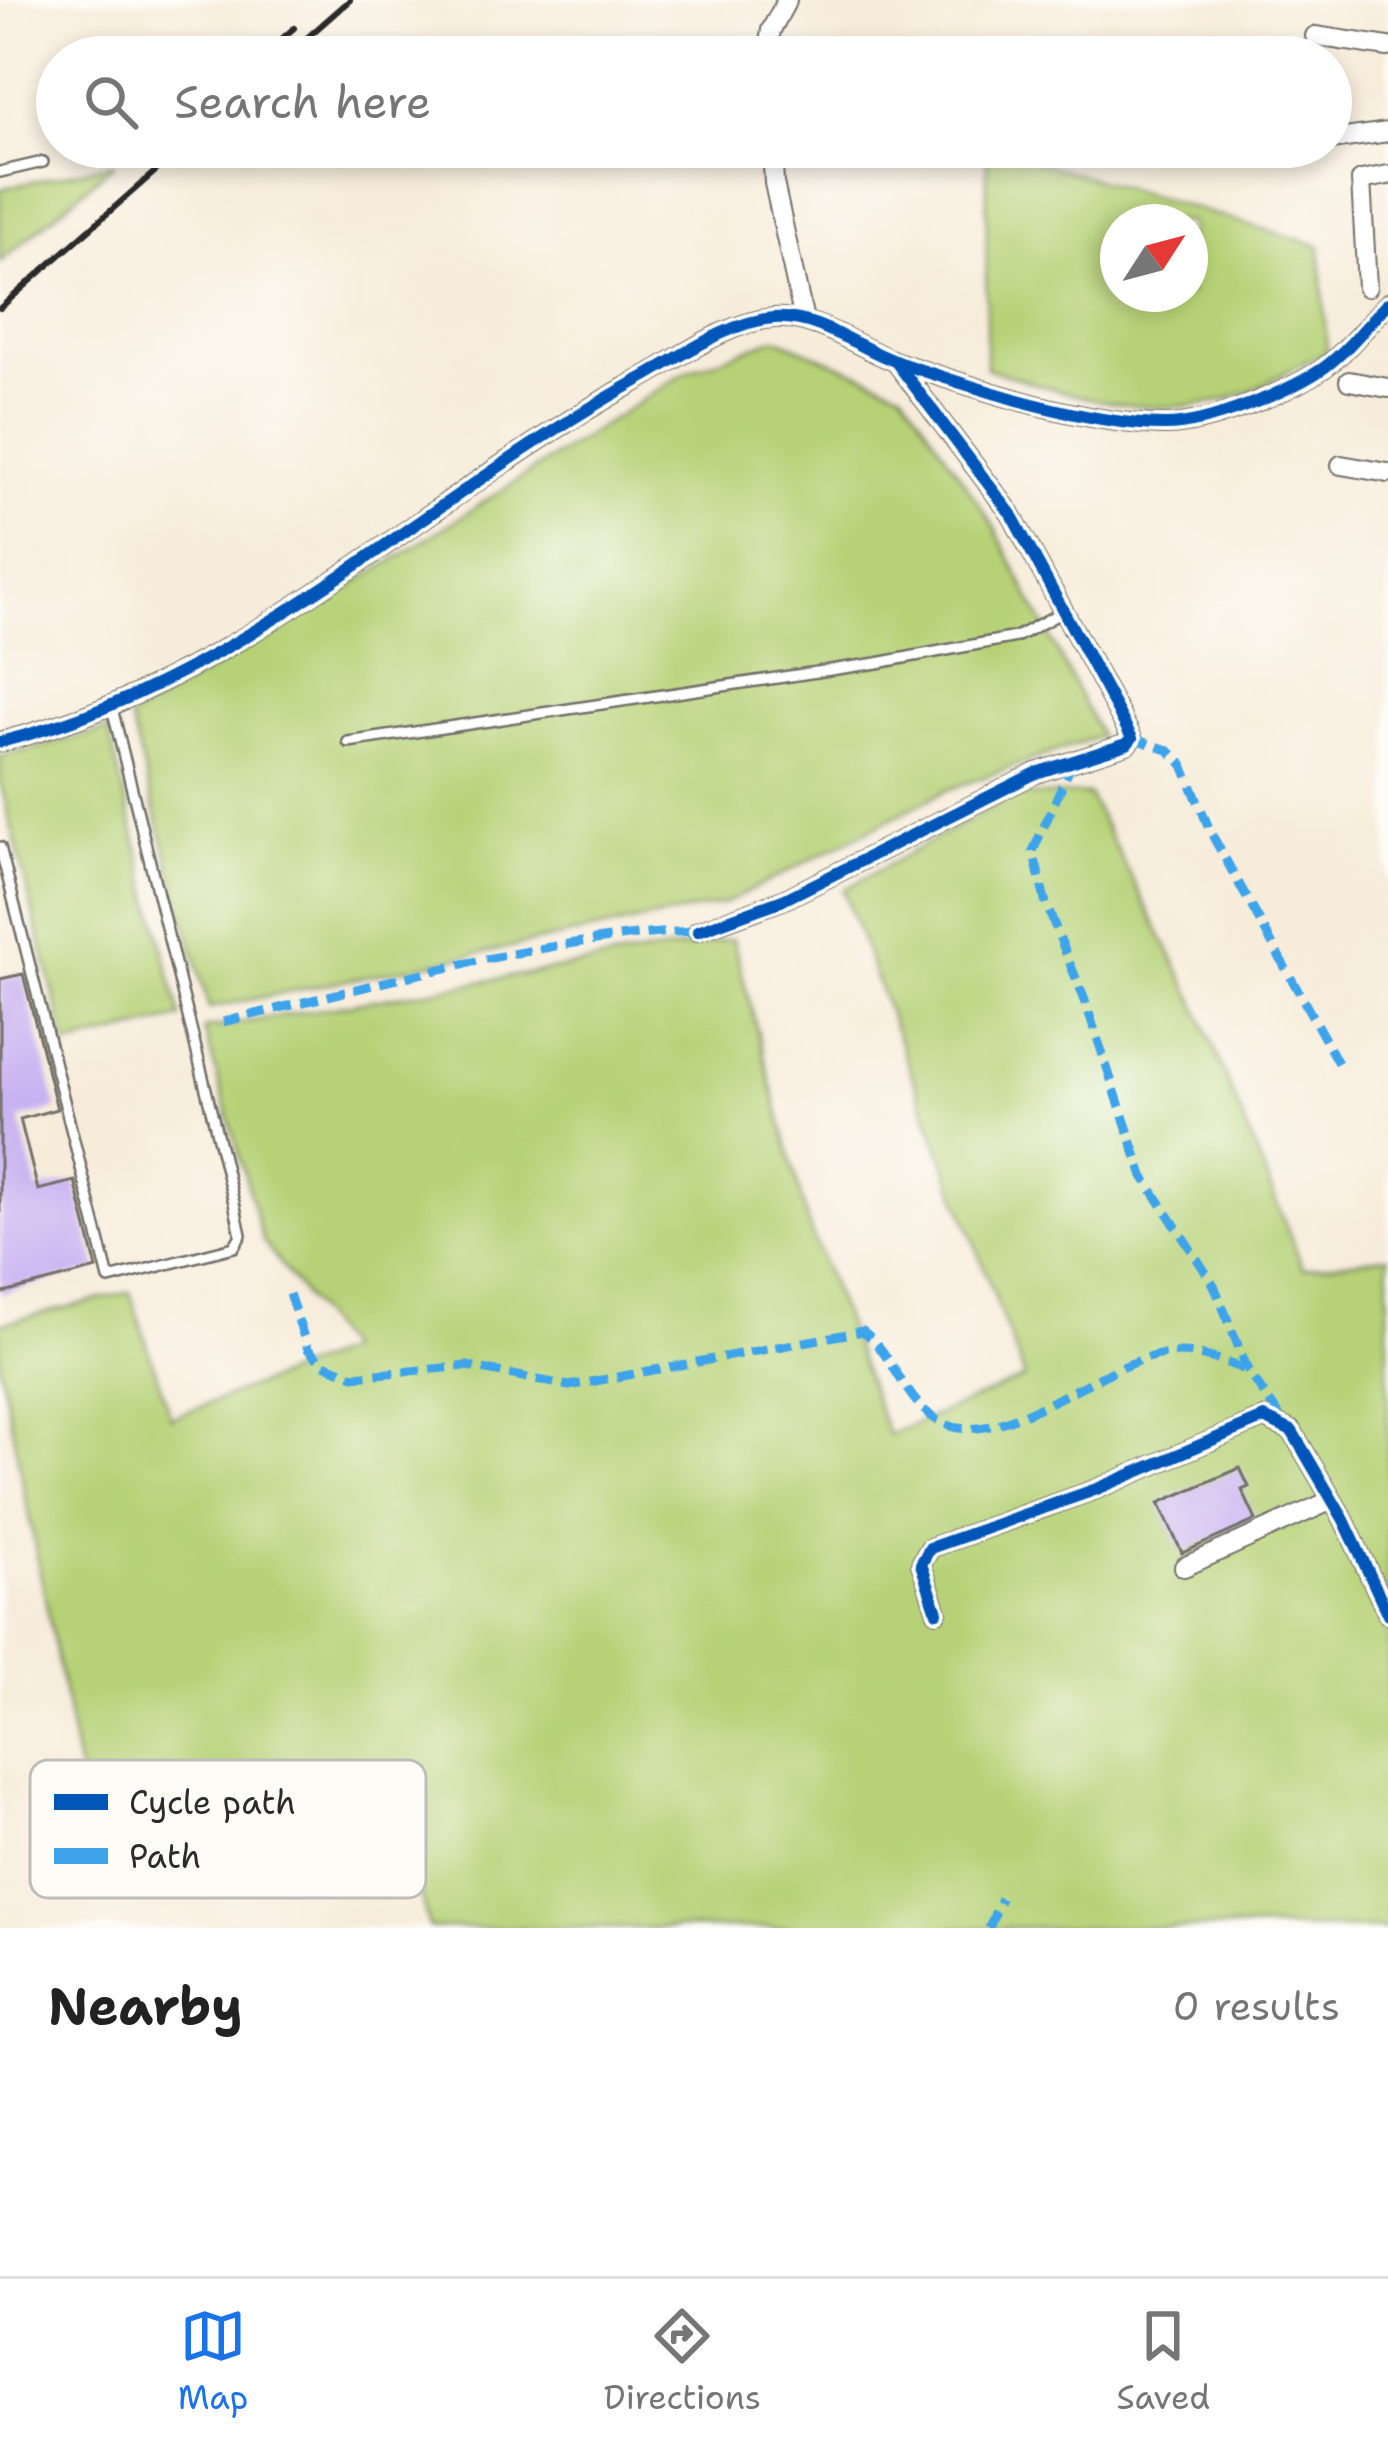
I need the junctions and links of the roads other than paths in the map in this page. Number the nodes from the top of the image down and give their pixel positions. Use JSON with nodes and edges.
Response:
{"nodes":[{"id":1,"x":787,"y":0,"type":"edge"},
{"id":2,"x":770,"y":36,"type":"edge"},
{"id":3,"x":1352,"y":42,"type":"edge"},
{"id":4,"x":1388,"y":47,"type":"edge"},
{"id":5,"x":1388,"y":132,"type":"edge"},
{"id":6,"x":1352,"y":137,"type":"edge"},
{"id":7,"x":36,"y":164,"type":"edge"},
{"id":8,"x":773,"y":168,"type":"edge"},
{"id":9,"x":0,"y":172,"type":"edge"},
{"id":10,"x":1388,"y":175,"type":"edge"},
{"id":11,"x":1367,"y":287,"type":"dead end"},
{"id":12,"x":1388,"y":303,"type":"edge"},
{"id":13,"x":804,"y":320,"type":"junction"},
{"id":14,"x":896,"y":362,"type":"junction"},
{"id":15,"x":1349,"y":381,"type":"dead end"},
{"id":16,"x":1388,"y":388,"type":"edge"},
{"id":17,"x":1340,"y":465,"type":"dead end"},
{"id":18,"x":1388,"y":473,"type":"edge"},
{"id":19,"x":1064,"y":611,"type":"junction"},
{"id":20,"x":111,"y":704,"type":"junction"},
{"id":21,"x":0,"y":742,"type":"edge"},
{"id":22,"x":348,"y":742,"type":"dead end"},
{"id":23,"x":0,"y":847,"type":"edge"},
{"id":24,"x":698,"y":932,"type":"dead end"},
{"id":25,"x":1332,"y":1500,"type":"junction"},
{"id":26,"x":1184,"y":1567,"type":"dead end"},
{"id":27,"x":937,"y":1612,"type":"dead end"},
{"id":28,"x":1388,"y":1614,"type":"edge"}],
"edges":[{"from":1,"to":2,"type":"street"},
{"from":3,"to":4,"type":"street"},
{"from":5,"to":6,"type":"street"},
{"from":7,"to":9,"type":"lane"},
{"from":8,"to":13,"type":"street"},
{"from":10,"to":11,"type":"street"},
{"from":12,"to":14,"type":"street"},
{"from":13,"to":14,"type":"street"},
{"from":13,"to":20,"type":"street"},
{"from":14,"to":19,"type":"street"},
{"from":15,"to":16,"type":"street"},
{"from":17,"to":18,"type":"street"},
{"from":19,"to":22,"type":"lane"},
{"from":19,"to":24,"type":"street"},
{"from":20,"to":21,"type":"street"},
{"from":20,"to":23,"type":"lane"},
{"from":25,"to":26,"type":"street"},
{"from":25,"to":27,"type":"street"},
{"from":25,"to":28,"type":"street"}]}
